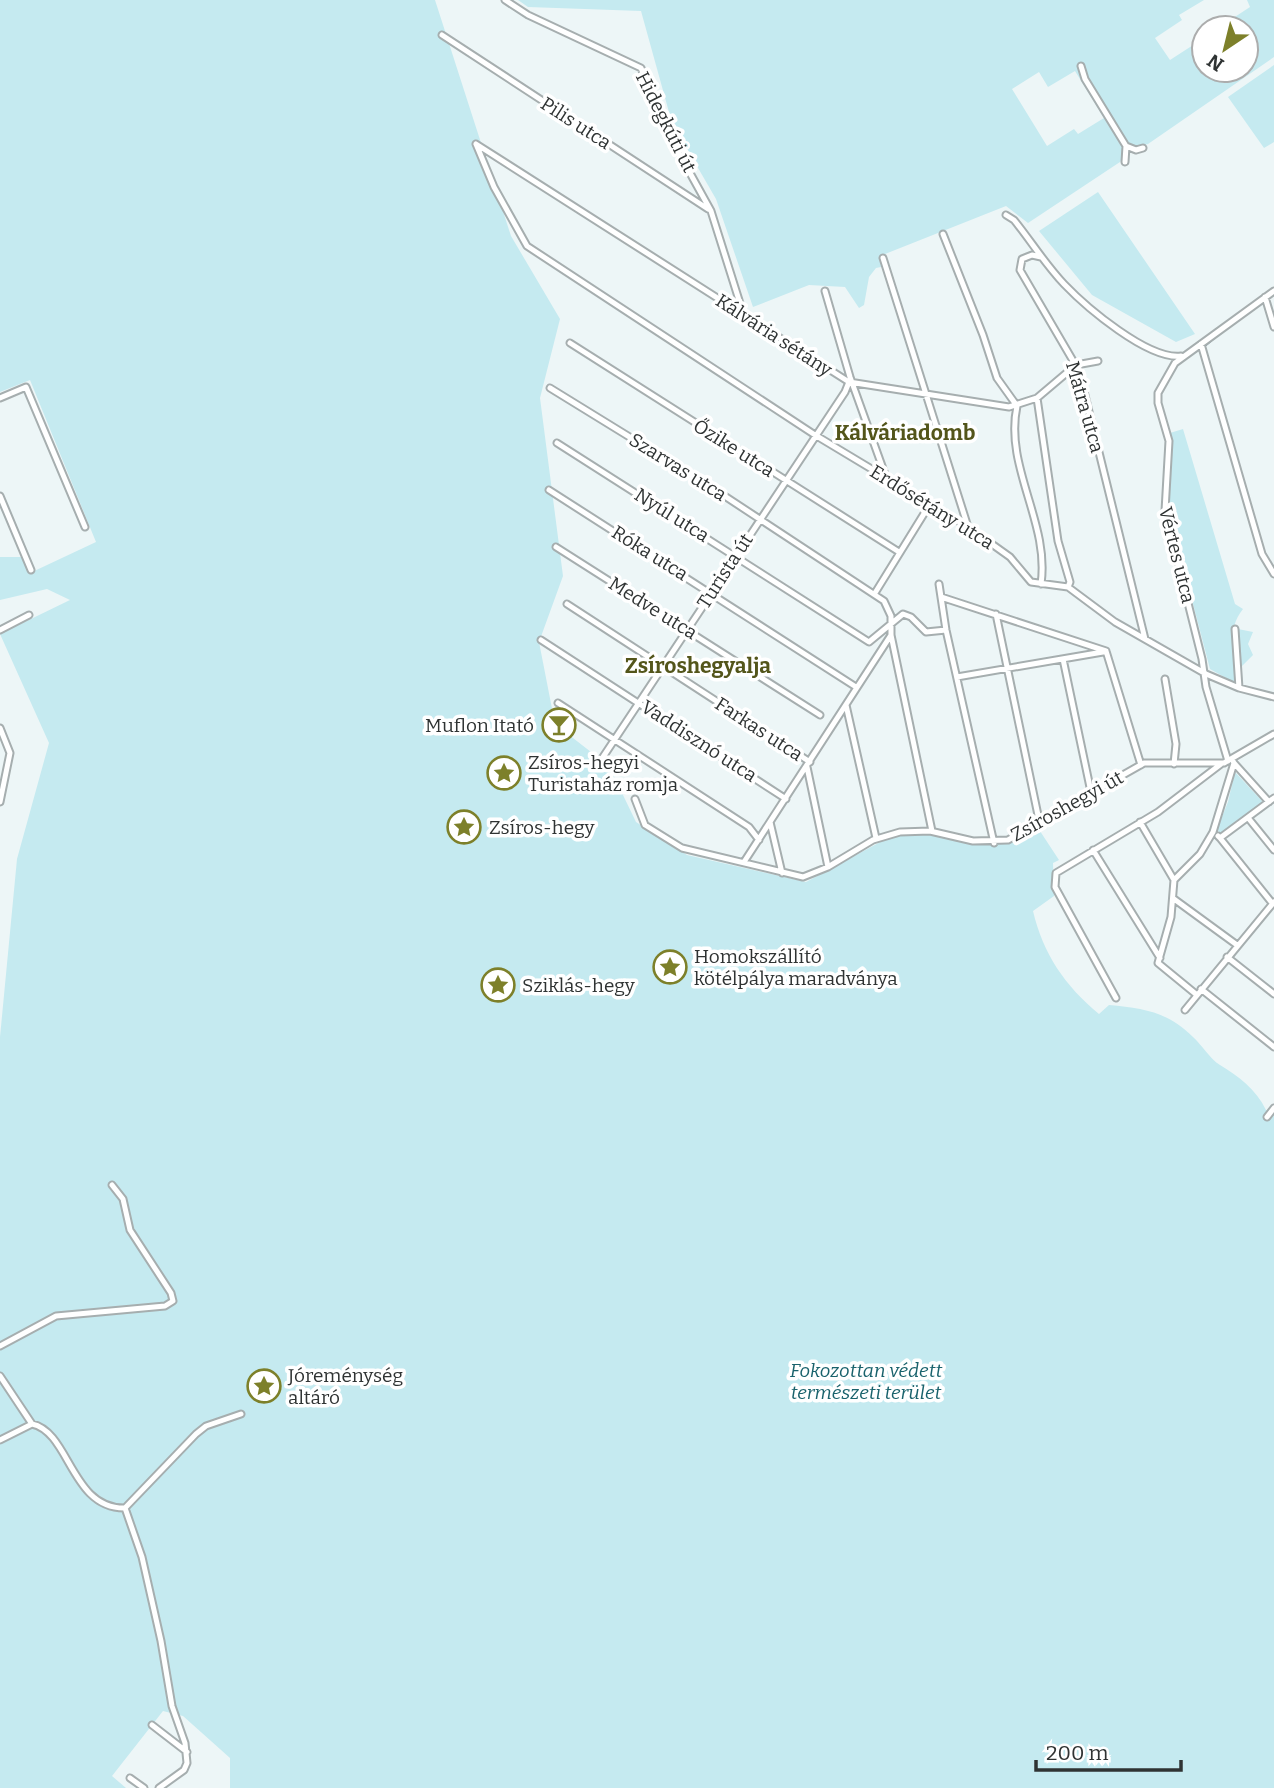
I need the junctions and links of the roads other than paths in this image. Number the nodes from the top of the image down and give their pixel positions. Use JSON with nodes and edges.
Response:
{"nodes":[{"id":1,"x":505,"y":0,"type":"edge"},
{"id":2,"x":442,"y":35,"type":"dead end"},
{"id":3,"x":1081,"y":66,"type":"dead end"},
{"id":4,"x":477,"y":144,"type":"joint"},
{"id":5,"x":1126,"y":146,"type":"junction"},
{"id":6,"x":1143,"y":148,"type":"dead end"},
{"id":7,"x":1125,"y":162,"type":"dead end"},
{"id":8,"x":711,"y":211,"type":"junction"},
{"id":9,"x":1006,"y":215,"type":"dead end"},
{"id":10,"x":943,"y":234,"type":"dead end"},
{"id":11,"x":1041,"y":257,"type":"junction"},
{"id":12,"x":883,"y":258,"type":"dead end"},
{"id":13,"x":1274,"y":290,"type":"edge"},
{"id":14,"x":825,"y":291,"type":"dead end"},
{"id":15,"x":1265,"y":297,"type":"junction"},
{"id":16,"x":744,"y":316,"type":"junction"},
{"id":17,"x":1274,"y":327,"type":"edge"},
{"id":18,"x":570,"y":343,"type":"dead end"},
{"id":19,"x":1201,"y":344,"type":"junction"},
{"id":20,"x":1184,"y":356,"type":"junction"},
{"id":21,"x":1098,"y":361,"type":"dead end"},
{"id":22,"x":1076,"y":365,"type":"junction"},
{"id":23,"x":851,"y":383,"type":"junction"},
{"id":24,"x":550,"y":388,"type":"dead end"},
{"id":25,"x":926,"y":395,"type":"junction"},
{"id":26,"x":0,"y":398,"type":"edge"},
{"id":27,"x":1037,"y":398,"type":"junction"},
{"id":28,"x":1017,"y":406,"type":"junction"},
{"id":29,"x":815,"y":435,"type":"junction"},
{"id":30,"x":557,"y":443,"type":"dead end"},
{"id":31,"x":886,"y":477,"type":"junction"},
{"id":32,"x":785,"y":480,"type":"junction"},
{"id":33,"x":549,"y":490,"type":"dead end"},
{"id":34,"x":0,"y":496,"type":"edge"},
{"id":35,"x":930,"y":504,"type":"junction"},
{"id":36,"x":759,"y":519,"type":"junction"},
{"id":37,"x":85,"y":527,"type":"dead end"},
{"id":38,"x":968,"y":527,"type":"junction"},
{"id":39,"x":556,"y":547,"type":"dead end"},
{"id":40,"x":899,"y":552,"type":"junction"},
{"id":41,"x":736,"y":555,"type":"junction"},
{"id":42,"x":32,"y":570,"type":"dead end"},
{"id":43,"x":1274,"y":574,"type":"edge"},
{"id":44,"x":939,"y":583,"type":"dead end"},
{"id":45,"x":1041,"y":584,"type":"junction"},
{"id":46,"x":1068,"y":587,"type":"junction"},
{"id":47,"x":711,"y":592,"type":"junction"},
{"id":48,"x":875,"y":593,"type":"junction"},
{"id":49,"x":941,"y":597,"type":"junction"},
{"id":50,"x":567,"y":604,"type":"dead end"},
{"id":51,"x":996,"y":614,"type":"junction"},
{"id":52,"x":29,"y":615,"type":"dead end"},
{"id":53,"x":891,"y":627,"type":"junction"},
{"id":54,"x":687,"y":629,"type":"junction"},
{"id":55,"x":1234,"y":629,"type":"dead end"},
{"id":56,"x":0,"y":630,"type":"edge"},
{"id":57,"x":946,"y":630,"type":"junction"},
{"id":58,"x":891,"y":635,"type":"junction"},
{"id":59,"x":1144,"y":639,"type":"junction"},
{"id":60,"x":541,"y":640,"type":"dead end"},
{"id":61,"x":1106,"y":651,"type":"junction"},
{"id":62,"x":1063,"y":659,"type":"junction"},
{"id":63,"x":663,"y":666,"type":"junction"},
{"id":64,"x":1006,"y":669,"type":"junction"},
{"id":65,"x":1206,"y":674,"type":"junction"},
{"id":66,"x":957,"y":677,"type":"junction"},
{"id":67,"x":1165,"y":679,"type":"dead end"},
{"id":68,"x":856,"y":687,"type":"junction"},
{"id":69,"x":1239,"y":688,"type":"junction"},
{"id":70,"x":1274,"y":697,"type":"edge"},
{"id":71,"x":639,"y":701,"type":"junction"},
{"id":72,"x":558,"y":703,"type":"dead end"},
{"id":73,"x":846,"y":705,"type":"junction"},
{"id":74,"x":820,"y":715,"type":"dead end"},
{"id":75,"x":0,"y":728,"type":"edge"},
{"id":76,"x":1274,"y":734,"type":"edge"},
{"id":77,"x":614,"y":739,"type":"junction"},
{"id":78,"x":601,"y":760,"type":"dead end"},
{"id":79,"x":1229,"y":761,"type":"junction"},
{"id":80,"x":809,"y":764,"type":"junction"},
{"id":81,"x":1174,"y":764,"type":"junction"},
{"id":82,"x":1141,"y":765,"type":"junction"},
{"id":83,"x":1091,"y":792,"type":"junction"},
{"id":84,"x":635,"y":799,"type":"dead end"},
{"id":85,"x":786,"y":799,"type":"junction"},
{"id":86,"x":1271,"y":800,"type":"edge"},
{"id":87,"x":0,"y":802,"type":"edge"},
{"id":88,"x":1249,"y":819,"type":"junction"},
{"id":89,"x":1039,"y":821,"type":"junction"},
{"id":90,"x":770,"y":822,"type":"junction"},
{"id":91,"x":1140,"y":822,"type":"junction"},
{"id":92,"x":932,"y":831,"type":"junction"},
{"id":93,"x":1213,"y":832,"type":"junction"},
{"id":94,"x":876,"y":838,"type":"junction"},
{"id":95,"x":1220,"y":838,"type":"junction"},
{"id":96,"x":759,"y":840,"type":"junction"},
{"id":97,"x":994,"y":842,"type":"junction"},
{"id":98,"x":1093,"y":850,"type":"junction"},
{"id":99,"x":1274,"y":850,"type":"edge"},
{"id":100,"x":741,"y":861,"type":"junction"},
{"id":101,"x":828,"y":867,"type":"junction"},
{"id":102,"x":782,"y":873,"type":"junction"},
{"id":103,"x":1174,"y":880,"type":"junction"},
{"id":104,"x":1174,"y":899,"type":"junction"},
{"id":105,"x":1273,"y":902,"type":"edge"},
{"id":106,"x":1237,"y":945,"type":"junction"},
{"id":107,"x":1227,"y":957,"type":"junction"},
{"id":108,"x":1159,"y":961,"type":"junction"},
{"id":109,"x":1201,"y":989,"type":"junction"},
{"id":110,"x":1274,"y":994,"type":"edge"},
{"id":111,"x":1197,"y":995,"type":"junction"},
{"id":112,"x":1116,"y":998,"type":"dead end"},
{"id":113,"x":1185,"y":1010,"type":"dead end"},
{"id":114,"x":1274,"y":1046,"type":"edge"},
{"id":115,"x":1274,"y":1108,"type":"edge"},
{"id":116,"x":1267,"y":1116,"type":"dead end"},
{"id":117,"x":112,"y":1185,"type":"dead end"},
{"id":118,"x":0,"y":1346,"type":"edge"},
{"id":119,"x":0,"y":1376,"type":"edge"},
{"id":120,"x":242,"y":1414,"type":"dead end"},
{"id":121,"x":32,"y":1424,"type":"junction"},
{"id":122,"x":0,"y":1440,"type":"edge"},
{"id":123,"x":125,"y":1508,"type":"junction"},
{"id":124,"x":152,"y":1725,"type":"dead end"},
{"id":125,"x":187,"y":1752,"type":"junction"},
{"id":126,"x":130,"y":1778,"type":"dead end"},
{"id":127,"x":144,"y":1788,"type":"edge"},
{"id":128,"x":159,"y":1788,"type":"edge"}],
"edges":[{"from":1,"to":8,"type":"street","name":"Hidegkúti út"},
{"from":2,"to":8,"type":"street","name":"Pilis utca"},
{"from":3,"to":5,"type":"street"},
{"from":4,"to":16,"type":"street","name":"Kálvária sétány"},
{"from":4,"to":29,"type":"street","name":"Erdősétány utca"},
{"from":5,"to":6,"type":"street"},
{"from":5,"to":7,"type":"street"},
{"from":8,"to":16,"type":"street","name":"Hidegkúti út"},
{"from":9,"to":11,"type":"street"},
{"from":10,"to":28,"type":"street"},
{"from":11,"to":20,"type":"street"},
{"from":11,"to":22,"type":"street","name":"Mátra utca"},
{"from":12,"to":25,"type":"street"},
{"from":13,"to":15,"type":"street","name":"Vértes utca"},
{"from":14,"to":23,"type":"street"},
{"from":15,"to":17,"type":"street"},
{"from":15,"to":19,"type":"street","name":"Vértes utca"},
{"from":16,"to":23,"type":"street","name":"Kálvária sétány"},
{"from":18,"to":32,"type":"street","name":"Őzike utca"},
{"from":19,"to":20,"type":"street","name":"Vértes utca"},
{"from":19,"to":43,"type":"street"},
{"from":20,"to":65,"type":"street","name":"Vértes utca"},
{"from":21,"to":22,"type":"street","name":"Kálvária sétány"},
{"from":22,"to":27,"type":"street","name":"Kálvária sétány"},
{"from":22,"to":59,"type":"street","name":"Mátra utca"},
{"from":23,"to":25,"type":"street","name":"Kálvária sétány"},
{"from":23,"to":29,"type":"street","name":"Turista út"},
{"from":23,"to":31,"type":"street"},
{"from":24,"to":36,"type":"street","name":"Szarvas utca"},
{"from":25,"to":28,"type":"street","name":"Kálvária sétány"},
{"from":25,"to":38,"type":"street"},
{"from":26,"to":37,"type":"street"},
{"from":27,"to":28,"type":"street","name":"Kálvária sétány"},
{"from":27,"to":46,"type":"street"},
{"from":28,"to":45,"type":"street"},
{"from":29,"to":31,"type":"street","name":"Erdősétány utca"},
{"from":29,"to":32,"type":"street","name":"Turista út"},
{"from":30,"to":41,"type":"street","name":"Nyúl utca"},
{"from":31,"to":35,"type":"street","name":"Erdősétány utca"},
{"from":32,"to":36,"type":"street","name":"Turista út"},
{"from":32,"to":40,"type":"street","name":"Őzike utca"},
{"from":33,"to":47,"type":"street","name":"Róka utca"},
{"from":34,"to":42,"type":"street"},
{"from":35,"to":38,"type":"street","name":"Erdősétány utca"},
{"from":35,"to":40,"type":"street"},
{"from":36,"to":41,"type":"street","name":"Turista út"},
{"from":36,"to":48,"type":"street","name":"Szarvas utca"},
{"from":38,"to":45,"type":"street","name":"Erdősétány utca"},
{"from":39,"to":54,"type":"street","name":"Medve utca"},
{"from":40,"to":48,"type":"street"},
{"from":41,"to":47,"type":"street","name":"Turista út"},
{"from":41,"to":53,"type":"street","name":"Nyúl utca"},
{"from":44,"to":49,"type":"street"},
{"from":45,"to":46,"type":"street"},
{"from":46,"to":59,"type":"street"},
{"from":47,"to":54,"type":"street","name":"Turista út"},
{"from":47,"to":68,"type":"street","name":"Róka utca"},
{"from":48,"to":53,"type":"street"},
{"from":49,"to":51,"type":"street"},
{"from":49,"to":57,"type":"street"},
{"from":50,"to":63,"type":"street","name":"Farkas utca"},
{"from":51,"to":61,"type":"street"},
{"from":51,"to":64,"type":"street"},
{"from":52,"to":56,"type":"street"},
{"from":53,"to":57,"type":"street"},
{"from":53,"to":58,"type":"street"},
{"from":54,"to":63,"type":"street","name":"Turista út"},
{"from":54,"to":74,"type":"street","name":"Medve utca"},
{"from":55,"to":69,"type":"street"},
{"from":57,"to":66,"type":"street"},
{"from":58,"to":68,"type":"street"},
{"from":58,"to":92,"type":"street"},
{"from":59,"to":65,"type":"street"},
{"from":60,"to":71,"type":"street","name":"Vaddisznó utca"},
{"from":61,"to":62,"type":"street"},
{"from":61,"to":82,"type":"street"},
{"from":62,"to":64,"type":"street"},
{"from":62,"to":83,"type":"street"},
{"from":63,"to":71,"type":"street","name":"Turista út"},
{"from":63,"to":80,"type":"street","name":"Farkas utca"},
{"from":64,"to":66,"type":"street"},
{"from":64,"to":89,"type":"street"},
{"from":65,"to":69,"type":"street"},
{"from":65,"to":79,"type":"street","name":"Vértes utca"},
{"from":66,"to":97,"type":"street"},
{"from":67,"to":81,"type":"street"},
{"from":68,"to":73,"type":"street"},
{"from":69,"to":70,"type":"street"},
{"from":71,"to":77,"type":"street","name":"Turista út"},
{"from":71,"to":85,"type":"street","name":"Vaddisznó utca"},
{"from":72,"to":77,"type":"street"},
{"from":73,"to":80,"type":"street"},
{"from":73,"to":94,"type":"street"},
{"from":75,"to":87,"type":"street"},
{"from":76,"to":79,"type":"street","name":"Zsíroshegyi út"},
{"from":77,"to":78,"type":"street","name":"Turista út"},
{"from":77,"to":96,"type":"street"},
{"from":79,"to":81,"type":"street","name":"Zsíroshegyi út"},
{"from":79,"to":86,"type":"street"},
{"from":79,"to":91,"type":"street"},
{"from":79,"to":93,"type":"street"},
{"from":80,"to":85,"type":"street"},
{"from":80,"to":101,"type":"street"},
{"from":81,"to":82,"type":"street","name":"Zsíroshegyi út"},
{"from":82,"to":83,"type":"street","name":"Zsíroshegyi út"},
{"from":83,"to":89,"type":"street","name":"Zsíroshegyi út"},
{"from":84,"to":100,"type":"street","name":"Zsíroshegyi út"},
{"from":85,"to":90,"type":"street"},
{"from":86,"to":88,"type":"street"},
{"from":88,"to":95,"type":"street"},
{"from":88,"to":99,"type":"street"},
{"from":89,"to":97,"type":"street","name":"Zsíroshegyi út"},
{"from":90,"to":96,"type":"street"},
{"from":90,"to":102,"type":"street"},
{"from":91,"to":98,"type":"street"},
{"from":91,"to":103,"type":"street"},
{"from":92,"to":94,"type":"street","name":"Zsíroshegyi út"},
{"from":92,"to":97,"type":"street","name":"Zsíroshegyi út"},
{"from":93,"to":95,"type":"street"},
{"from":93,"to":103,"type":"street"},
{"from":94,"to":101,"type":"street","name":"Zsíroshegyi út"},
{"from":95,"to":105,"type":"street"},
{"from":96,"to":100,"type":"street"},
{"from":98,"to":108,"type":"street"},
{"from":98,"to":112,"type":"street"},
{"from":100,"to":102,"type":"street","name":"Zsíroshegyi út"},
{"from":101,"to":102,"type":"street","name":"Zsíroshegyi út"},
{"from":103,"to":104,"type":"street"},
{"from":104,"to":106,"type":"street"},
{"from":104,"to":108,"type":"street"},
{"from":105,"to":106,"type":"street"},
{"from":106,"to":107,"type":"street"},
{"from":107,"to":109,"type":"street"},
{"from":107,"to":110,"type":"street"},
{"from":108,"to":111,"type":"street"},
{"from":109,"to":111,"type":"street"},
{"from":109,"to":114,"type":"street"},
{"from":111,"to":113,"type":"street"},
{"from":115,"to":116,"type":"street"},
{"from":117,"to":118,"type":"street"},
{"from":119,"to":121,"type":"street"},
{"from":120,"to":123,"type":"street"},
{"from":121,"to":122,"type":"street"},
{"from":121,"to":123,"type":"street"},
{"from":123,"to":125,"type":"street"},
{"from":124,"to":125,"type":"street"},
{"from":125,"to":128,"type":"street"},
{"from":126,"to":127,"type":"street"}]}
